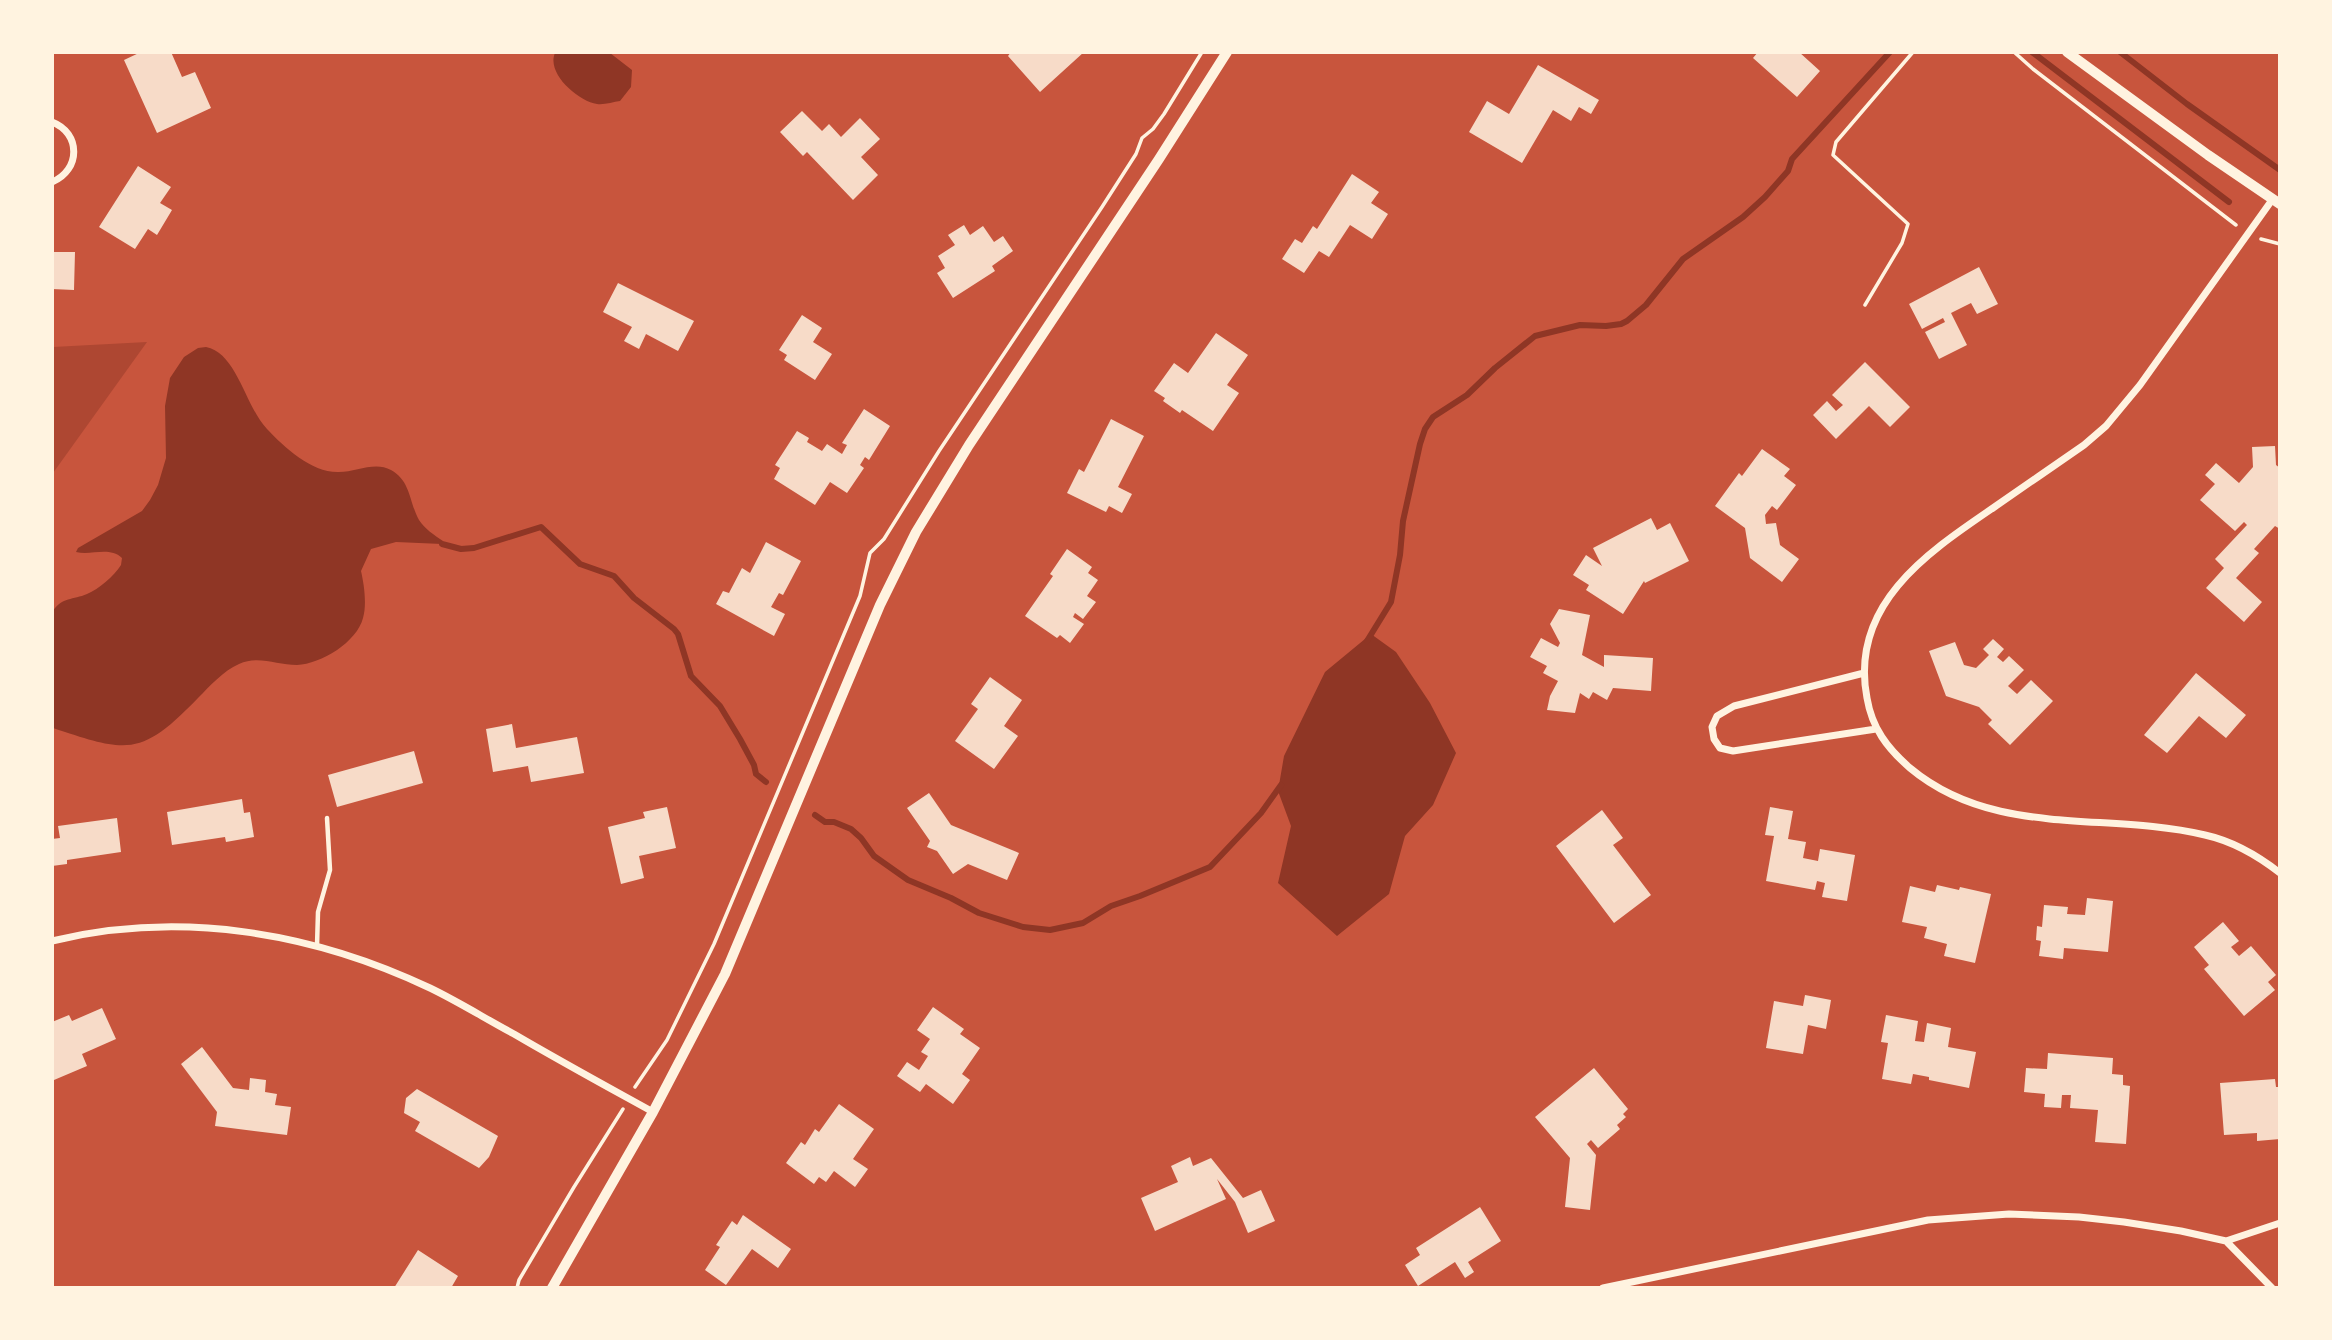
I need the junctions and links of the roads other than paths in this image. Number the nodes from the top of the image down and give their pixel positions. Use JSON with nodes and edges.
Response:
{"nodes":[{"id":1,"x":1227,"y":52,"type":"edge"},
{"id":2,"x":2067,"y":52,"type":"edge"},
{"id":3,"x":52,"y":122,"type":"edge"},
{"id":4,"x":52,"y":182,"type":"edge"},
{"id":5,"x":2276,"y":202,"type":"edge"},
{"id":6,"x":1864,"y":673,"type":"junction"},
{"id":7,"x":1876,"y":729,"type":"junction"},
{"id":8,"x":327,"y":818,"type":"dead end"},
{"id":9,"x":2280,"y":873,"type":"edge"},
{"id":10,"x":52,"y":941,"type":"edge"},
{"id":11,"x":317,"y":946,"type":"junction"},
{"id":12,"x":653,"y":1112,"type":"junction"},
{"id":13,"x":2280,"y":1223,"type":"edge"},
{"id":14,"x":2226,"y":1241,"type":"junction"},
{"id":15,"x":552,"y":1287,"type":"edge"},
{"id":16,"x":1603,"y":1287,"type":"edge"},
{"id":17,"x":2272,"y":1287,"type":"edge"}],
"edges":[{"from":1,"to":12,"type":"street"},
{"from":2,"to":5,"type":"street"},
{"from":3,"to":4,"type":"street"},
{"from":5,"to":6,"type":"street"},
{"from":6,"to":7,"type":"street"},
{"from":6,"to":7,"type":"street"},
{"from":7,"to":9,"type":"street"},
{"from":8,"to":11,"type":"lane"},
{"from":10,"to":11,"type":"street"},
{"from":11,"to":12,"type":"street"},
{"from":12,"to":15,"type":"street"},
{"from":13,"to":14,"type":"street"},
{"from":14,"to":16,"type":"street"},
{"from":14,"to":17,"type":"street"}]}
